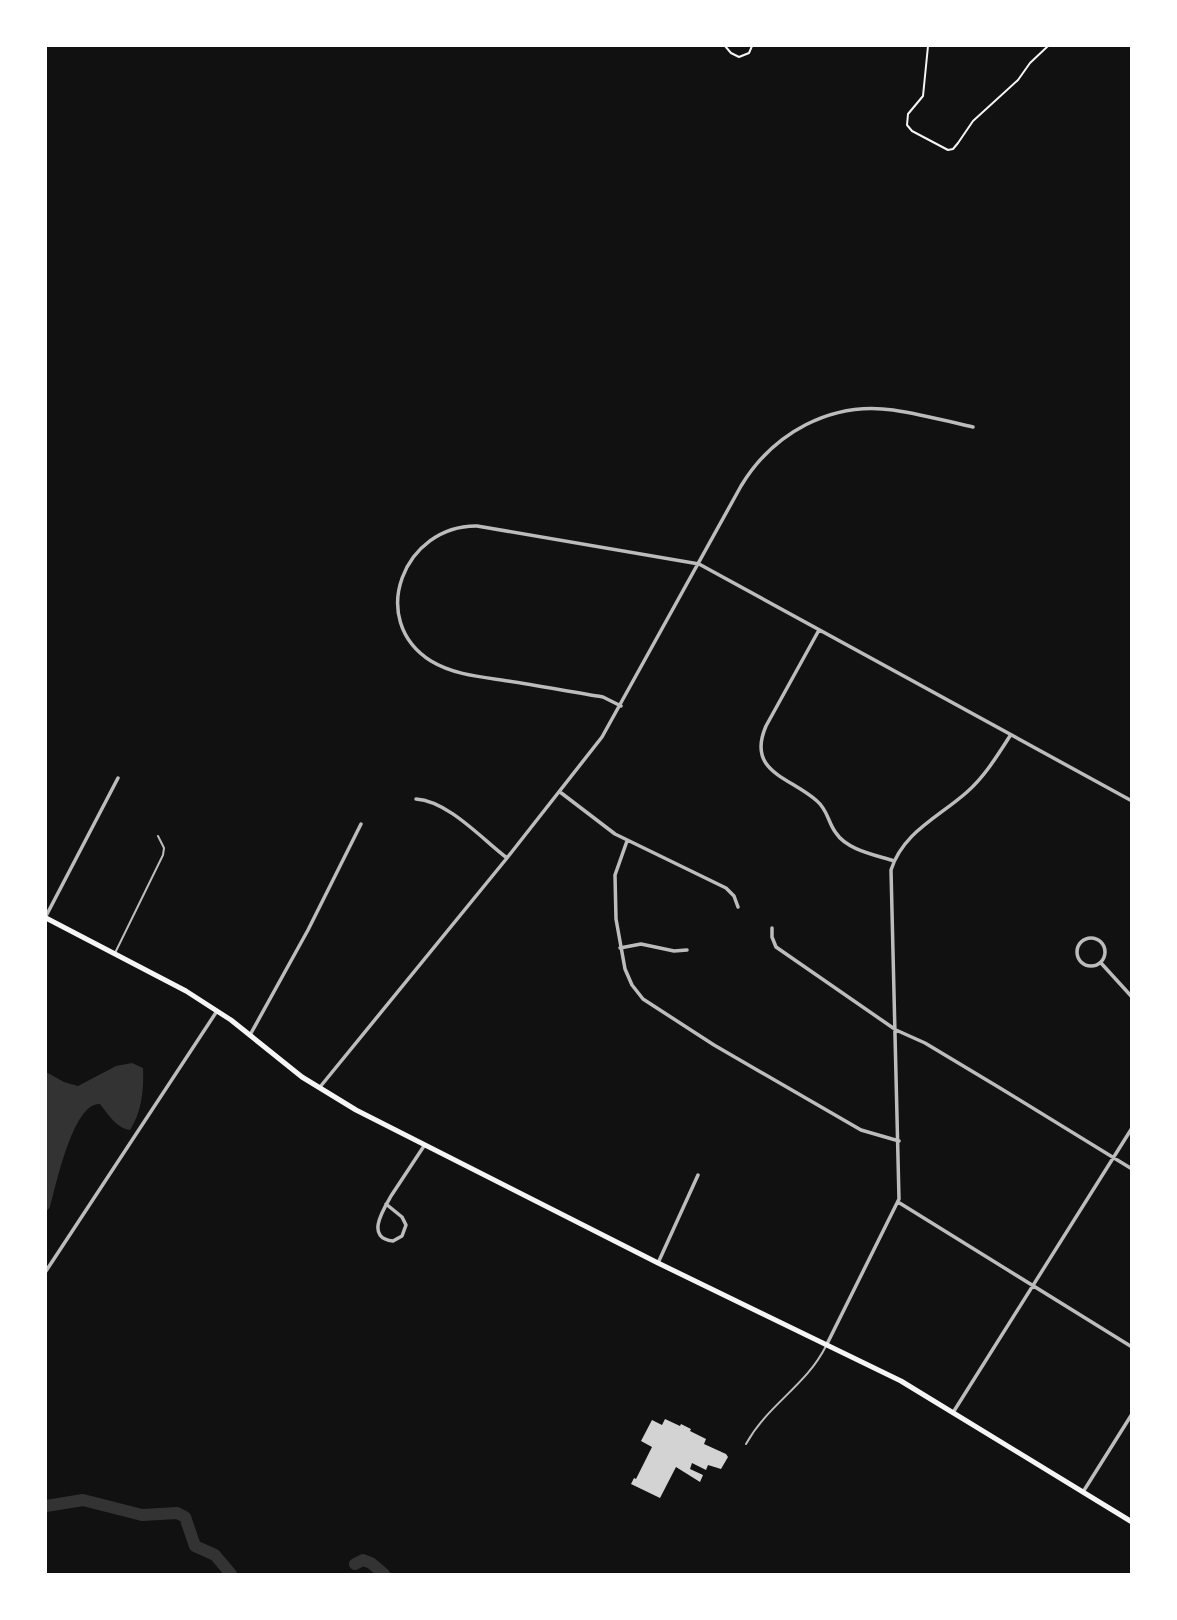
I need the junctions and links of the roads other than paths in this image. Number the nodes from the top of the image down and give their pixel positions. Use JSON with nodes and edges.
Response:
{"nodes":[{"id":1,"x":973,"y":427,"type":"dead end"},
{"id":2,"x":699,"y":564,"type":"junction"},
{"id":3,"x":819,"y":630,"type":"junction"},
{"id":4,"x":621,"y":706,"type":"junction"},
{"id":5,"x":1010,"y":735,"type":"junction"},
{"id":6,"x":118,"y":778,"type":"dead end"},
{"id":7,"x":560,"y":792,"type":"junction"},
{"id":8,"x":416,"y":799,"type":"dead end"},
{"id":9,"x":1132,"y":801,"type":"edge"},
{"id":10,"x":361,"y":824,"type":"dead end"},
{"id":11,"x":158,"y":836,"type":"dead end"},
{"id":12,"x":627,"y":841,"type":"junction"},
{"id":13,"x":507,"y":859,"type":"junction"},
{"id":14,"x":894,"y":861,"type":"junction"},
{"id":15,"x":738,"y":907,"type":"dead end"},
{"id":16,"x":46,"y":917,"type":"edge"},
{"id":17,"x":772,"y":928,"type":"dead end"},
{"id":18,"x":620,"y":948,"type":"junction"},
{"id":19,"x":687,"y":950,"type":"dead end"},
{"id":20,"x":114,"y":954,"type":"junction"},
{"id":21,"x":1101,"y":963,"type":"junction"},
{"id":22,"x":1132,"y":997,"type":"edge"},
{"id":23,"x":218,"y":1011,"type":"junction"},
{"id":24,"x":896,"y":1030,"type":"junction"},
{"id":25,"x":250,"y":1035,"type":"junction"},
{"id":26,"x":318,"y":1088,"type":"junction"},
{"id":27,"x":1132,"y":1128,"type":"edge"},
{"id":28,"x":899,"y":1141,"type":"junction"},
{"id":29,"x":424,"y":1146,"type":"junction"},
{"id":30,"x":1112,"y":1157,"type":"junction"},
{"id":31,"x":1132,"y":1169,"type":"edge"},
{"id":32,"x":698,"y":1175,"type":"dead end"},
{"id":33,"x":898,"y":1202,"type":"junction"},
{"id":34,"x":386,"y":1204,"type":"junction"},
{"id":35,"x":658,"y":1263,"type":"junction"},
{"id":36,"x":46,"y":1271,"type":"edge"},
{"id":37,"x":1032,"y":1284,"type":"junction"},
{"id":38,"x":827,"y":1344,"type":"junction"},
{"id":39,"x":1132,"y":1347,"type":"edge"},
{"id":40,"x":954,"y":1411,"type":"junction"},
{"id":41,"x":1132,"y":1414,"type":"edge"},
{"id":42,"x":746,"y":1444,"type":"dead end"},
{"id":43,"x":1083,"y":1492,"type":"junction"},
{"id":44,"x":1132,"y":1522,"type":"edge"}],
"edges":[{"from":1,"to":2,"type":"street"},
{"from":2,"to":3,"type":"street"},
{"from":2,"to":4,"type":"street"},
{"from":2,"to":4,"type":"street"},
{"from":3,"to":5,"type":"street"},
{"from":3,"to":14,"type":"street"},
{"from":4,"to":7,"type":"street"},
{"from":5,"to":9,"type":"street"},
{"from":5,"to":14,"type":"street"},
{"from":6,"to":16,"type":"street"},
{"from":7,"to":12,"type":"street"},
{"from":7,"to":13,"type":"street"},
{"from":8,"to":13,"type":"street"},
{"from":10,"to":25,"type":"street"},
{"from":11,"to":20,"type":"lane"},
{"from":12,"to":15,"type":"street"},
{"from":12,"to":18,"type":"street"},
{"from":13,"to":26,"type":"street"},
{"from":14,"to":24,"type":"street"},
{"from":16,"to":20,"type":"main road"},
{"from":17,"to":24,"type":"street"},
{"from":18,"to":19,"type":"street"},
{"from":18,"to":28,"type":"street"},
{"from":20,"to":23,"type":"main road"},
{"from":21,"to":21,"type":"street"},
{"from":21,"to":22,"type":"street"},
{"from":23,"to":25,"type":"main road"},
{"from":23,"to":36,"type":"street"},
{"from":24,"to":28,"type":"street"},
{"from":24,"to":30,"type":"street"},
{"from":25,"to":26,"type":"main road"},
{"from":26,"to":29,"type":"main road"},
{"from":27,"to":30,"type":"street"},
{"from":28,"to":33,"type":"street"},
{"from":29,"to":34,"type":"street"},
{"from":29,"to":35,"type":"main road"},
{"from":30,"to":31,"type":"street"},
{"from":30,"to":37,"type":"street"},
{"from":32,"to":35,"type":"street"},
{"from":33,"to":37,"type":"street"},
{"from":33,"to":38,"type":"street"},
{"from":34,"to":34,"type":"street"},
{"from":35,"to":38,"type":"main road"},
{"from":37,"to":39,"type":"street"},
{"from":37,"to":40,"type":"street"},
{"from":38,"to":40,"type":"main road"},
{"from":38,"to":42,"type":"lane"},
{"from":40,"to":43,"type":"main road"},
{"from":41,"to":43,"type":"street"},
{"from":43,"to":44,"type":"main road"}]}
